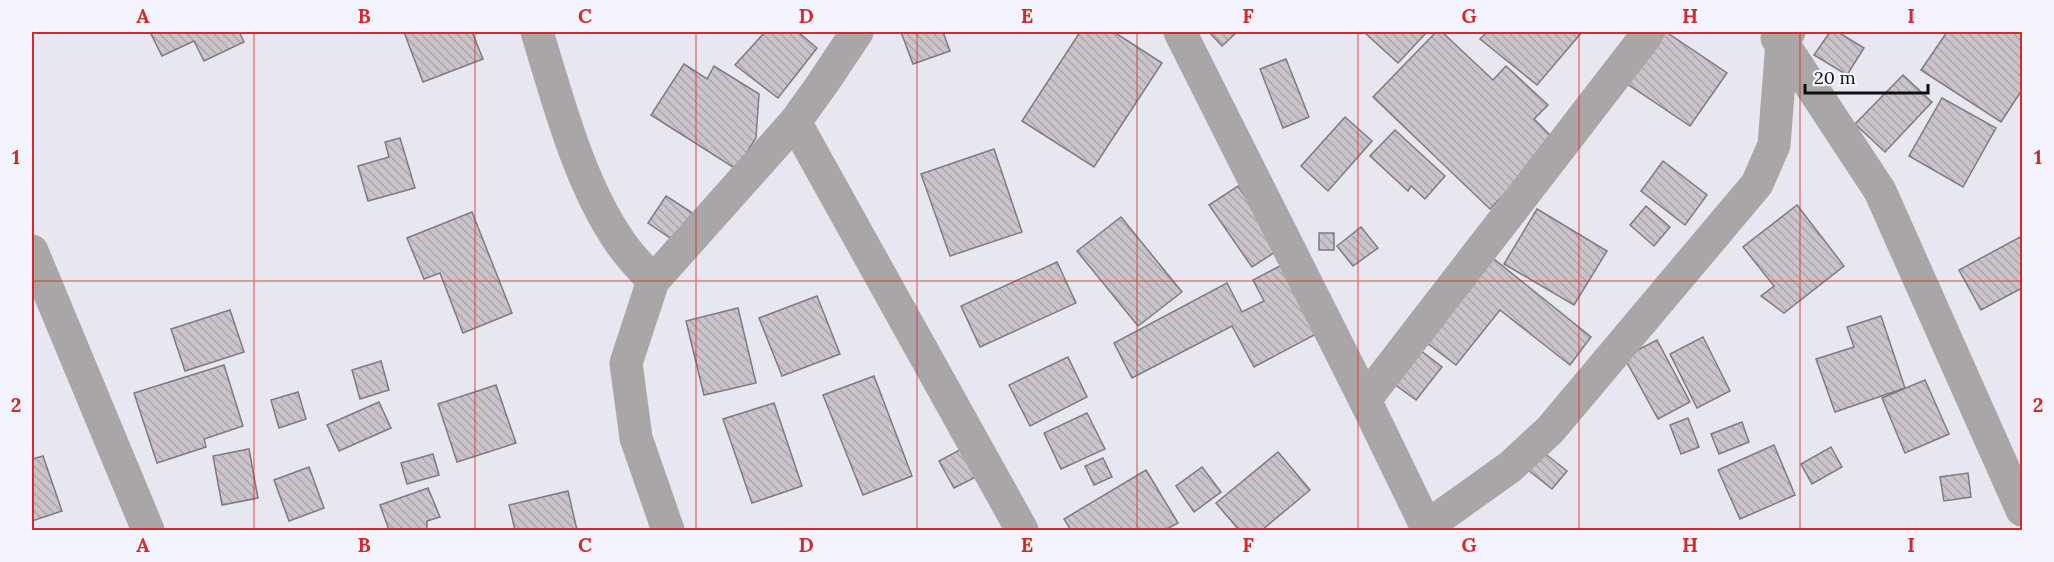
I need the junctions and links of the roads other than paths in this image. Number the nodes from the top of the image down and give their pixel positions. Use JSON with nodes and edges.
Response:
{"nodes":[{"id":1,"x":537,"y":32,"type":"edge"},
{"id":2,"x":857,"y":32,"type":"edge"},
{"id":3,"x":1180,"y":32,"type":"edge"},
{"id":4,"x":1648,"y":32,"type":"edge"},
{"id":5,"x":1778,"y":35,"type":"edge"},
{"id":6,"x":795,"y":122,"type":"junction"},
{"id":7,"x":32,"y":251,"type":"edge"},
{"id":8,"x":653,"y":281,"type":"junction"},
{"id":9,"x":1365,"y":400,"type":"junction"},
{"id":10,"x":2022,"y":510,"type":"edge"},
{"id":11,"x":1427,"y":529,"type":"edge"},
{"id":12,"x":148,"y":531,"type":"edge"},
{"id":13,"x":668,"y":531,"type":"edge"},
{"id":14,"x":1022,"y":531,"type":"edge"}],
"edges":[{"from":1,"to":8,"type":"street"},
{"from":2,"to":6,"type":"street"},
{"from":3,"to":9,"type":"street"},
{"from":4,"to":9,"type":"street"},
{"from":5,"to":10,"type":"street"},
{"from":5,"to":11,"type":"street"},
{"from":6,"to":8,"type":"street"},
{"from":6,"to":14,"type":"street"},
{"from":7,"to":12,"type":"street"},
{"from":8,"to":13,"type":"street"},
{"from":9,"to":11,"type":"street"}]}
